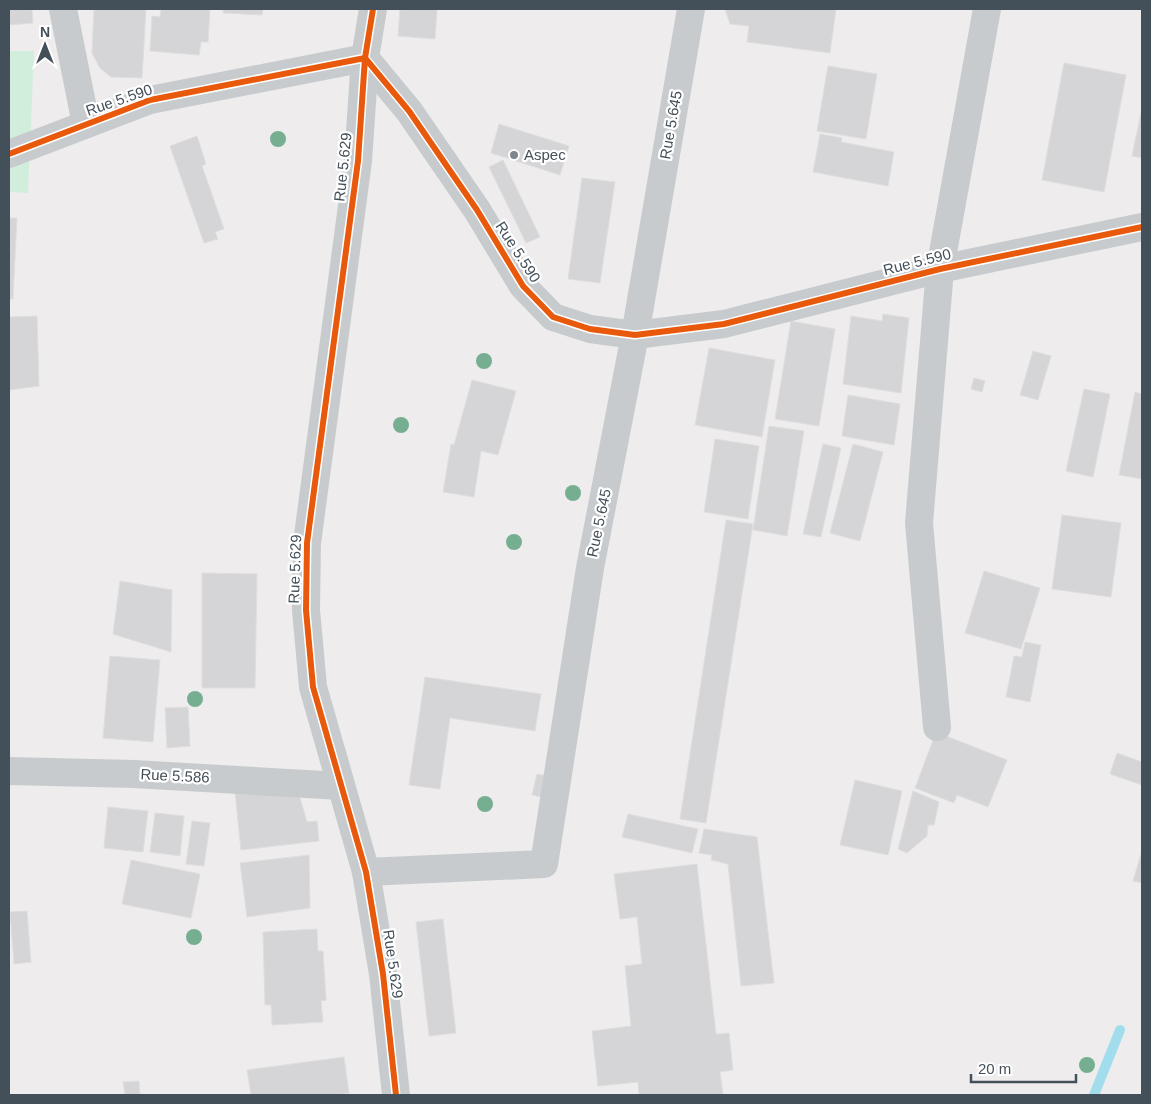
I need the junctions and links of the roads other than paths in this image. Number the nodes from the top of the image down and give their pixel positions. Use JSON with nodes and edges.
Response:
{"nodes":[{"id":1,"x":63,"y":9,"type":"edge"},
{"id":2,"x":373,"y":9,"type":"edge"},
{"id":3,"x":691,"y":9,"type":"edge"},
{"id":4,"x":987,"y":9,"type":"edge"},
{"id":5,"x":365,"y":58,"type":"junction"},
{"id":6,"x":86,"y":124,"type":"junction"},
{"id":7,"x":9,"y":154,"type":"edge"},
{"id":8,"x":1142,"y":227,"type":"edge"},
{"id":9,"x":940,"y":269,"type":"junction"},
{"id":10,"x":635,"y":334,"type":"junction"},
{"id":11,"x":938,"y":727,"type":"dead end"},
{"id":12,"x":9,"y":770,"type":"edge"},
{"id":13,"x":341,"y":786,"type":"junction"},
{"id":14,"x":366,"y":872,"type":"junction"},
{"id":15,"x":396,"y":1095,"type":"edge"}],
"edges":[{"from":1,"to":6,"type":"street"},
{"from":2,"to":5,"type":"street","name":"Rue 5.629"},
{"from":3,"to":10,"type":"street","name":"Rue 5.645"},
{"from":4,"to":9,"type":"street"},
{"from":5,"to":6,"type":"street","name":"Rue 5.590"},
{"from":5,"to":10,"type":"street","name":"Rue 5.590"},
{"from":5,"to":13,"type":"street","name":"Rue 5.629"},
{"from":6,"to":7,"type":"street","name":"Rue 5.590"},
{"from":8,"to":9,"type":"street","name":"Rue 5.590"},
{"from":9,"to":10,"type":"street","name":"Rue 5.590"},
{"from":9,"to":11,"type":"street"},
{"from":10,"to":14,"type":"street","name":"Rue 5.645"},
{"from":12,"to":13,"type":"street","name":"Rue 5.586"},
{"from":13,"to":14,"type":"street","name":"Rue 5.629"},
{"from":14,"to":15,"type":"street","name":"Rue 5.629"}]}
